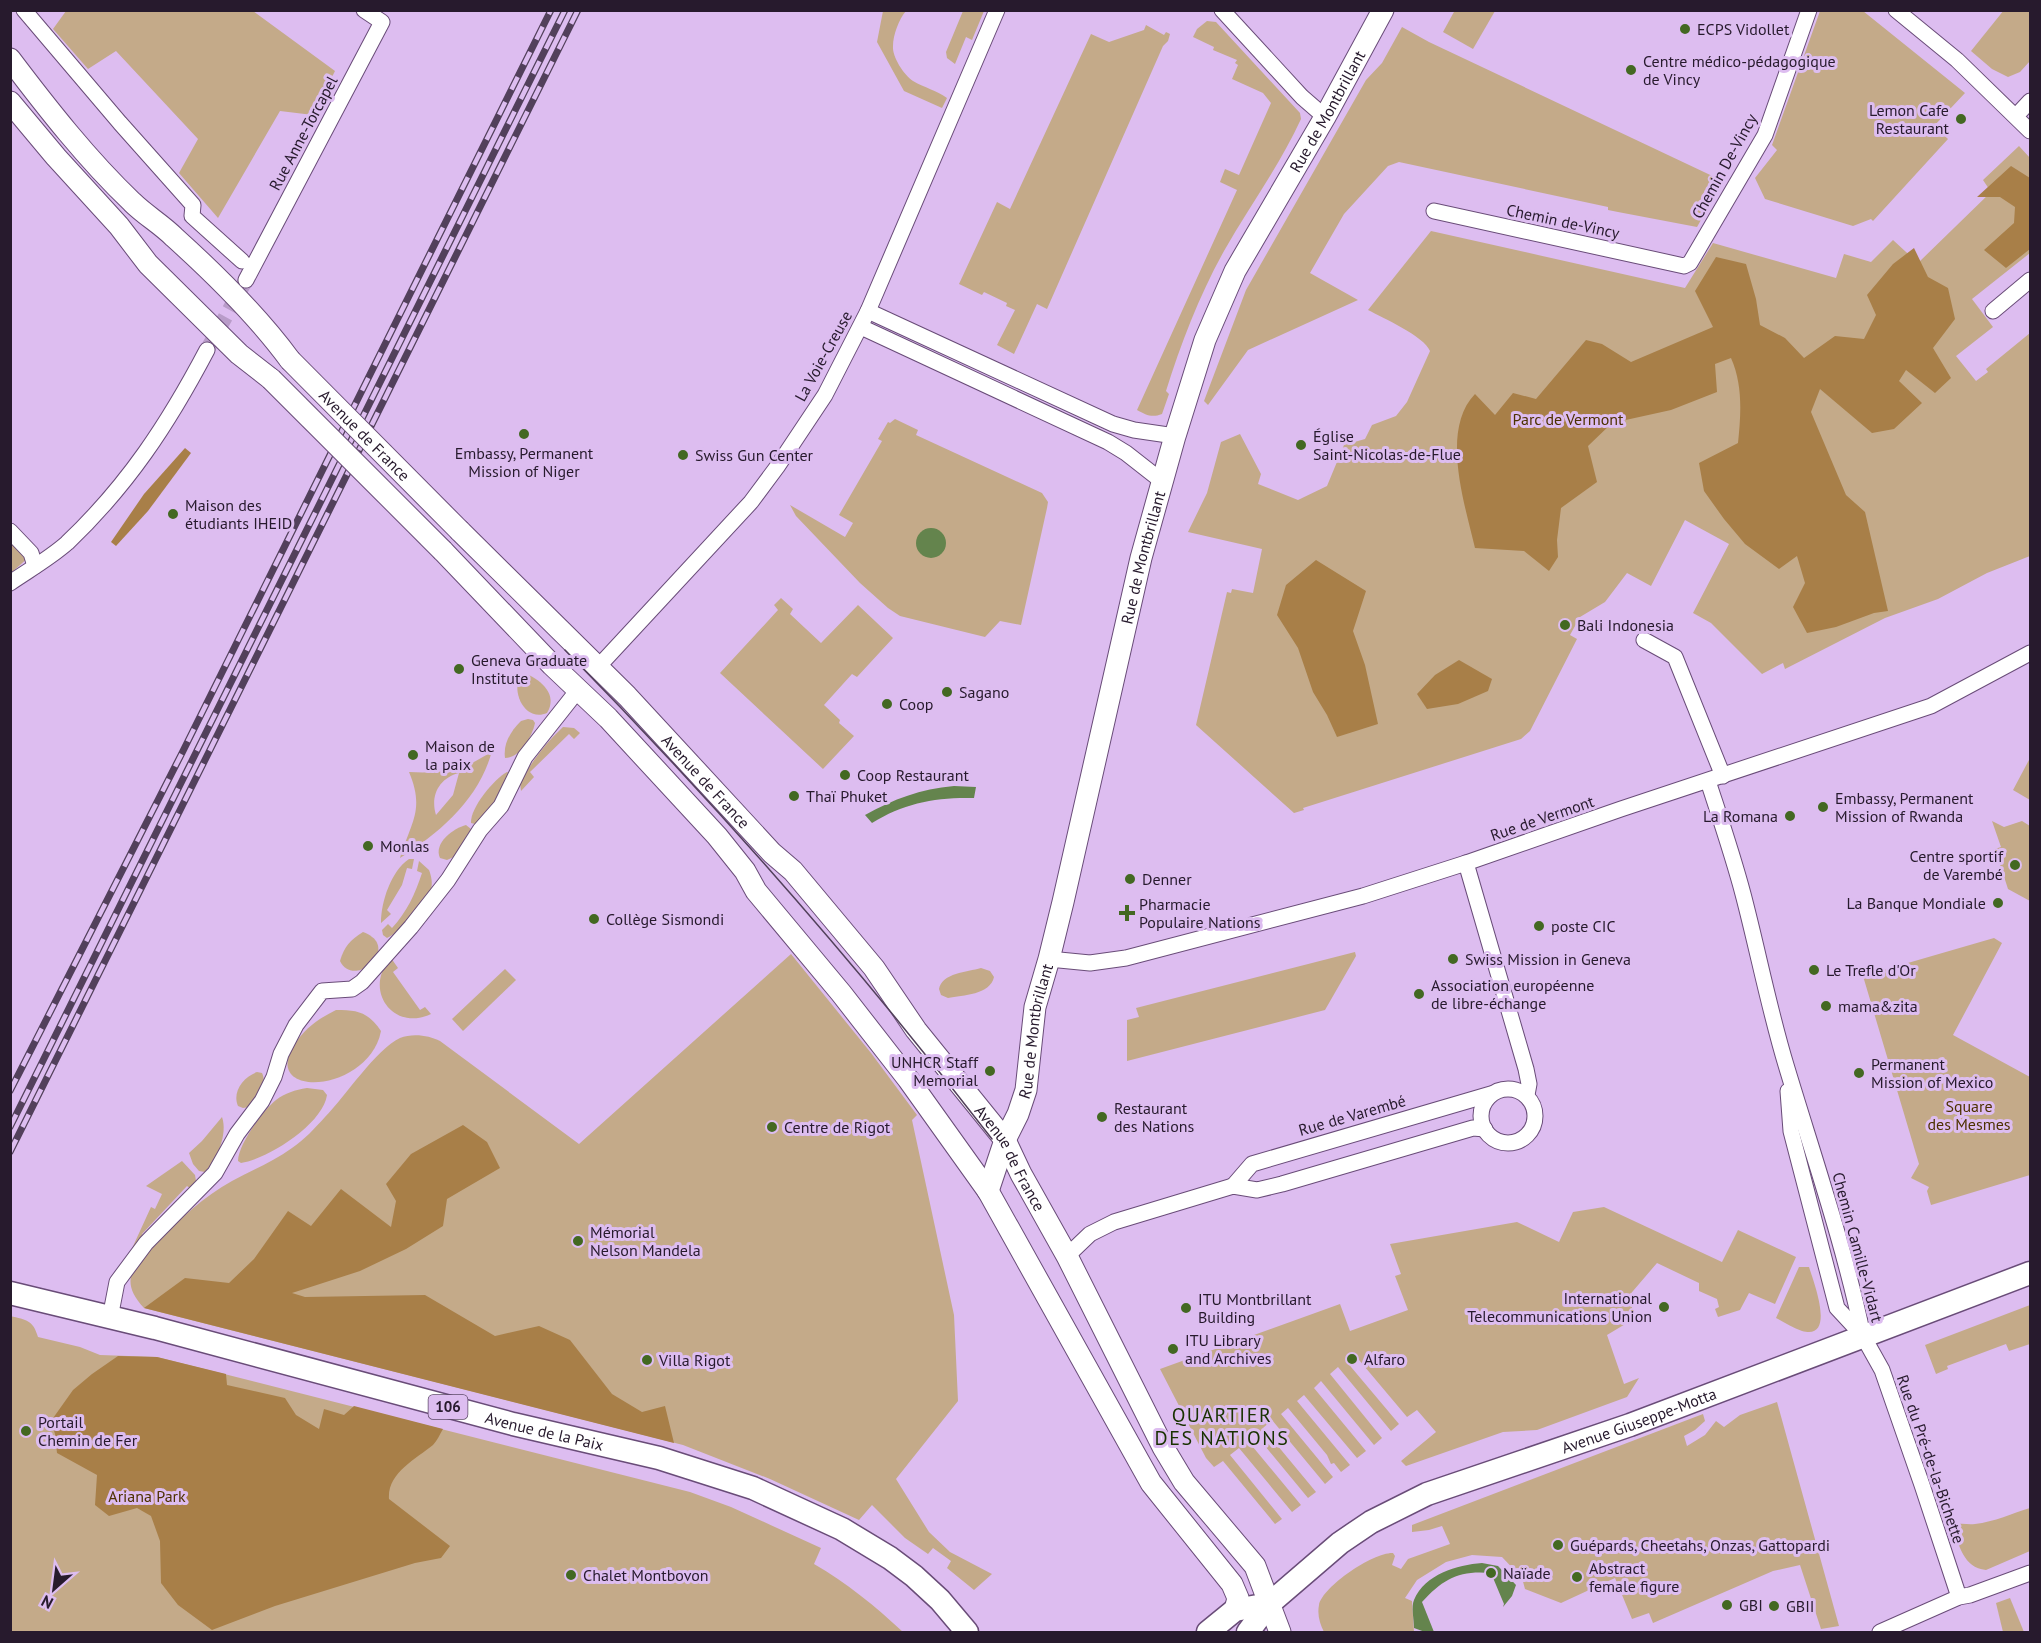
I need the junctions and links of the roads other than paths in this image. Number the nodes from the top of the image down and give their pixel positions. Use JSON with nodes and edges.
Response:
{"nodes":[{"id":1,"x":24,"y":10,"type":"edge"},
{"id":2,"x":364,"y":10,"type":"edge"},
{"id":3,"x":997,"y":10,"type":"edge"},
{"id":4,"x":1222,"y":10,"type":"edge"},
{"id":5,"x":1383,"y":10,"type":"edge"},
{"id":6,"x":1809,"y":10,"type":"edge"},
{"id":7,"x":1896,"y":10,"type":"edge"},
{"id":8,"x":10,"y":59,"type":"edge"},
{"id":9,"x":2031,"y":101,"type":"edge"},
{"id":10,"x":10,"y":102,"type":"edge"},
{"id":11,"x":2016,"y":116,"type":"junction"},
{"id":12,"x":1325,"y":117,"type":"junction"},
{"id":13,"x":2031,"y":131,"type":"edge"},
{"id":14,"x":1434,"y":211,"type":"dead end"},
{"id":15,"x":242,"y":261,"type":"dead end"},
{"id":16,"x":1684,"y":266,"type":"joint"},
{"id":17,"x":246,"y":280,"type":"tunnel mouth"},
{"id":18,"x":2031,"y":280,"type":"edge"},
{"id":19,"x":868,"y":311,"type":"junction"},
{"id":20,"x":1993,"y":311,"type":"dead end"},
{"id":21,"x":861,"y":327,"type":"junction"},
{"id":22,"x":207,"y":350,"type":"tunnel mouth"},
{"id":23,"x":1004,"y":375,"type":"junction"},
{"id":24,"x":998,"y":390,"type":"junction"},
{"id":25,"x":1104,"y":420,"type":"junction"},
{"id":26,"x":1097,"y":436,"type":"junction"},
{"id":27,"x":1175,"y":436,"type":"junction"},
{"id":28,"x":1162,"y":482,"type":"junction"},
{"id":29,"x":10,"y":531,"type":"edge"},
{"id":30,"x":35,"y":566,"type":"junction"},
{"id":31,"x":10,"y":583,"type":"edge"},
{"id":32,"x":1644,"y":640,"type":"dead end"},
{"id":33,"x":2031,"y":653,"type":"edge"},
{"id":34,"x":598,"y":667,"type":"junction"},
{"id":35,"x":578,"y":690,"type":"junction"},
{"id":36,"x":1716,"y":778,"type":"junction"},
{"id":37,"x":1467,"y":863,"type":"junction"},
{"id":38,"x":1049,"y":959,"type":"junction"},
{"id":39,"x":1491,"y":1094,"type":"junction"},
{"id":40,"x":1527,"y":1095,"type":"junction"},
{"id":41,"x":1485,"y":1129,"type":"junction"},
{"id":42,"x":1005,"y":1140,"type":"junction"},
{"id":43,"x":1233,"y":1186,"type":"junction"},
{"id":44,"x":988,"y":1191,"type":"junction"},
{"id":45,"x":1067,"y":1256,"type":"junction"},
{"id":46,"x":2031,"y":1273,"type":"edge"},
{"id":47,"x":10,"y":1293,"type":"edge"},
{"id":48,"x":110,"y":1318,"type":"junction"},
{"id":49,"x":1863,"y":1336,"type":"junction"},
{"id":50,"x":2031,"y":1573,"type":"edge"},
{"id":51,"x":1959,"y":1597,"type":"junction"},
{"id":52,"x":1269,"y":1604,"type":"junction"},
{"id":53,"x":1235,"y":1610,"type":"junction"},
{"id":54,"x":1887,"y":1631,"type":"edge"},
{"id":55,"x":968,"y":1632,"type":"edge"},
{"id":56,"x":1208,"y":1632,"type":"edge"},
{"id":57,"x":1248,"y":1632,"type":"edge"},
{"id":58,"x":1280,"y":1632,"type":"edge"}],
"edges":[{"from":1,"to":15,"type":"street"},
{"from":2,"to":17,"type":"street","name":"Rue Anne-Torcapel"},
{"from":3,"to":19,"type":"street","name":"La Voie-Creuse"},
{"from":4,"to":12,"type":"street"},
{"from":5,"to":12,"type":"main road","name":"Rue de Montbrillant"},
{"from":6,"to":16,"type":"street","name":"Chemin De-Vincy"},
{"from":7,"to":11,"type":"street"},
{"from":8,"to":34,"type":"main road","name":"Avenue de France","bridge":true},
{"from":9,"to":11,"type":"street"},
{"from":10,"to":35,"type":"main road","name":"Avenue de France","bridge":true},
{"from":11,"to":13,"type":"street"},
{"from":12,"to":27,"type":"main road","name":"Rue de Montbrillant"},
{"from":14,"to":16,"type":"street","name":"Chemin de-Vincy"},
{"from":18,"to":20,"type":"street"},
{"from":19,"to":21,"type":"street","name":"La Voie-Creuse"},
{"from":19,"to":23,"type":"street"},
{"from":21,"to":24,"type":"street"},
{"from":21,"to":34,"type":"street","name":"La Voie-Creuse"},
{"from":22,"to":30,"type":"street"},
{"from":23,"to":24,"type":"street"},
{"from":23,"to":25,"type":"street"},
{"from":24,"to":26,"type":"street"},
{"from":25,"to":26,"type":"street"},
{"from":25,"to":27,"type":"street"},
{"from":26,"to":28,"type":"street"},
{"from":27,"to":28,"type":"main road","name":"Rue de Montbrillant"},
{"from":28,"to":38,"type":"main road","name":"Rue de Montbrillant"},
{"from":29,"to":30,"type":"street"},
{"from":30,"to":31,"type":"street"},
{"from":32,"to":36,"type":"street","name":"Chemin Camille-Vidart"},
{"from":33,"to":36,"type":"street","name":"Rue de Vermont"},
{"from":34,"to":35,"type":"main road"},
{"from":34,"to":42,"type":"main road","name":"Avenue de France"},
{"from":35,"to":44,"type":"main road","name":"Avenue de France"},
{"from":35,"to":48,"type":"street"},
{"from":36,"to":37,"type":"street","name":"Rue de Vermont"},
{"from":36,"to":49,"type":"street","name":"Chemin Camille-Vidart"},
{"from":37,"to":38,"type":"street","name":"Rue de Vermont"},
{"from":37,"to":40,"type":"street"},
{"from":38,"to":42,"type":"main road","name":"Rue de Montbrillant"},
{"from":39,"to":40,"type":"street"},
{"from":39,"to":41,"type":"street"},
{"from":39,"to":43,"type":"street","name":"Rue de Varembé"},
{"from":40,"to":41,"type":"street"},
{"from":41,"to":43,"type":"street"},
{"from":42,"to":44,"type":"main road","name":"Rue de Montbrillant"},
{"from":42,"to":45,"type":"main road","name":"Avenue de France"},
{"from":43,"to":45,"type":"street"},
{"from":44,"to":53,"type":"main road","name":"Avenue de France"},
{"from":45,"to":52,"type":"main road","name":"Avenue de France"},
{"from":46,"to":49,"type":"main road","name":"Avenue Giuseppe-Motta"},
{"from":47,"to":48,"type":"main road","name":"Avenue de la Paix","number":"106"},
{"from":48,"to":55,"type":"main road","name":"Avenue de la Paix","number":"106"},
{"from":49,"to":51,"type":"street","name":"Rue du Pré-de-la-Bichette"},
{"from":49,"to":52,"type":"main road","name":"Avenue Giuseppe-Motta"},
{"from":50,"to":51,"type":"street"},
{"from":51,"to":54,"type":"street"},
{"from":52,"to":53,"type":"main road"},
{"from":52,"to":57,"type":"main road","name":"Avenue Giuseppe-Motta"},
{"from":52,"to":58,"type":"main road","name":"Avenue de France"},
{"from":53,"to":56,"type":"main road"}]}
